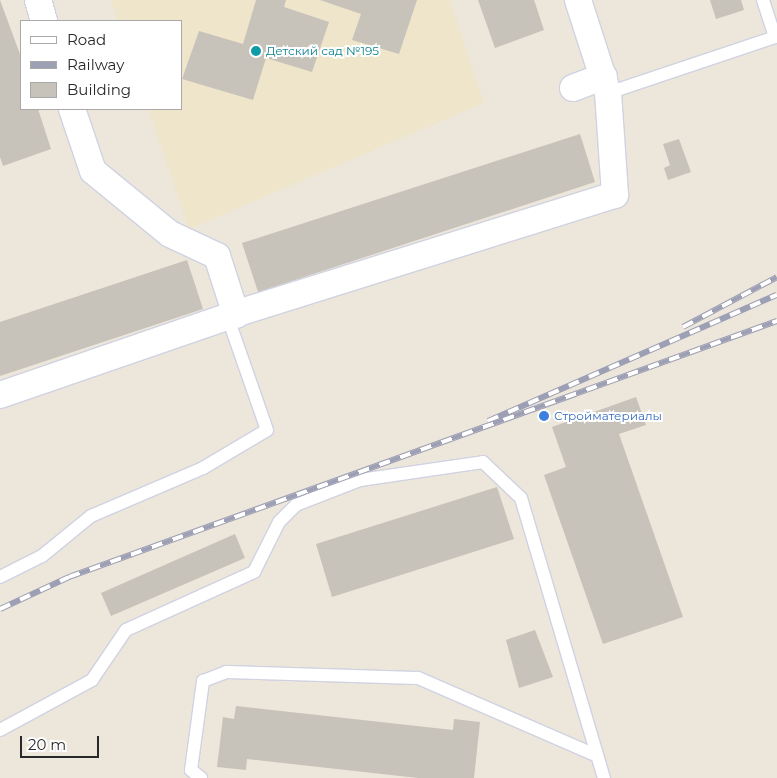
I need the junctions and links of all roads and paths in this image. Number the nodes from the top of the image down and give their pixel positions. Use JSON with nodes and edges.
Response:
{"nodes":[{"id":1,"x":38,"y":0,"type":"edge"},
{"id":2,"x":578,"y":0,"type":"edge"},
{"id":3,"x":764,"y":0,"type":"edge"},
{"id":4,"x":44,"y":20,"type":"edge"},
{"id":5,"x":606,"y":84,"type":"junction"},
{"id":6,"x":573,"y":88,"type":"dead end"},
{"id":7,"x":72,"y":110,"type":"edge"},
{"id":8,"x":232,"y":316,"type":"junction"},
{"id":9,"x":0,"y":395,"type":"edge"},
{"id":10,"x":0,"y":577,"type":"edge"},
{"id":11,"x":0,"y":730,"type":"edge"},
{"id":12,"x":594,"y":754,"type":"junction"},
{"id":13,"x":201,"y":778,"type":"edge"},
{"id":14,"x":604,"y":778,"type":"edge"}],
"edges":[{"from":1,"to":4,"type":"street"},
{"from":2,"to":5,"type":"street"},
{"from":3,"to":5,"type":"lane"},
{"from":5,"to":6,"type":"street"},
{"from":5,"to":8,"type":"street"},
{"from":7,"to":8,"type":"street"},
{"from":8,"to":9,"type":"street"},
{"from":8,"to":10,"type":"lane"},
{"from":11,"to":12,"type":"lane"},
{"from":12,"to":13,"type":"lane"},
{"from":12,"to":14,"type":"lane"}]}
